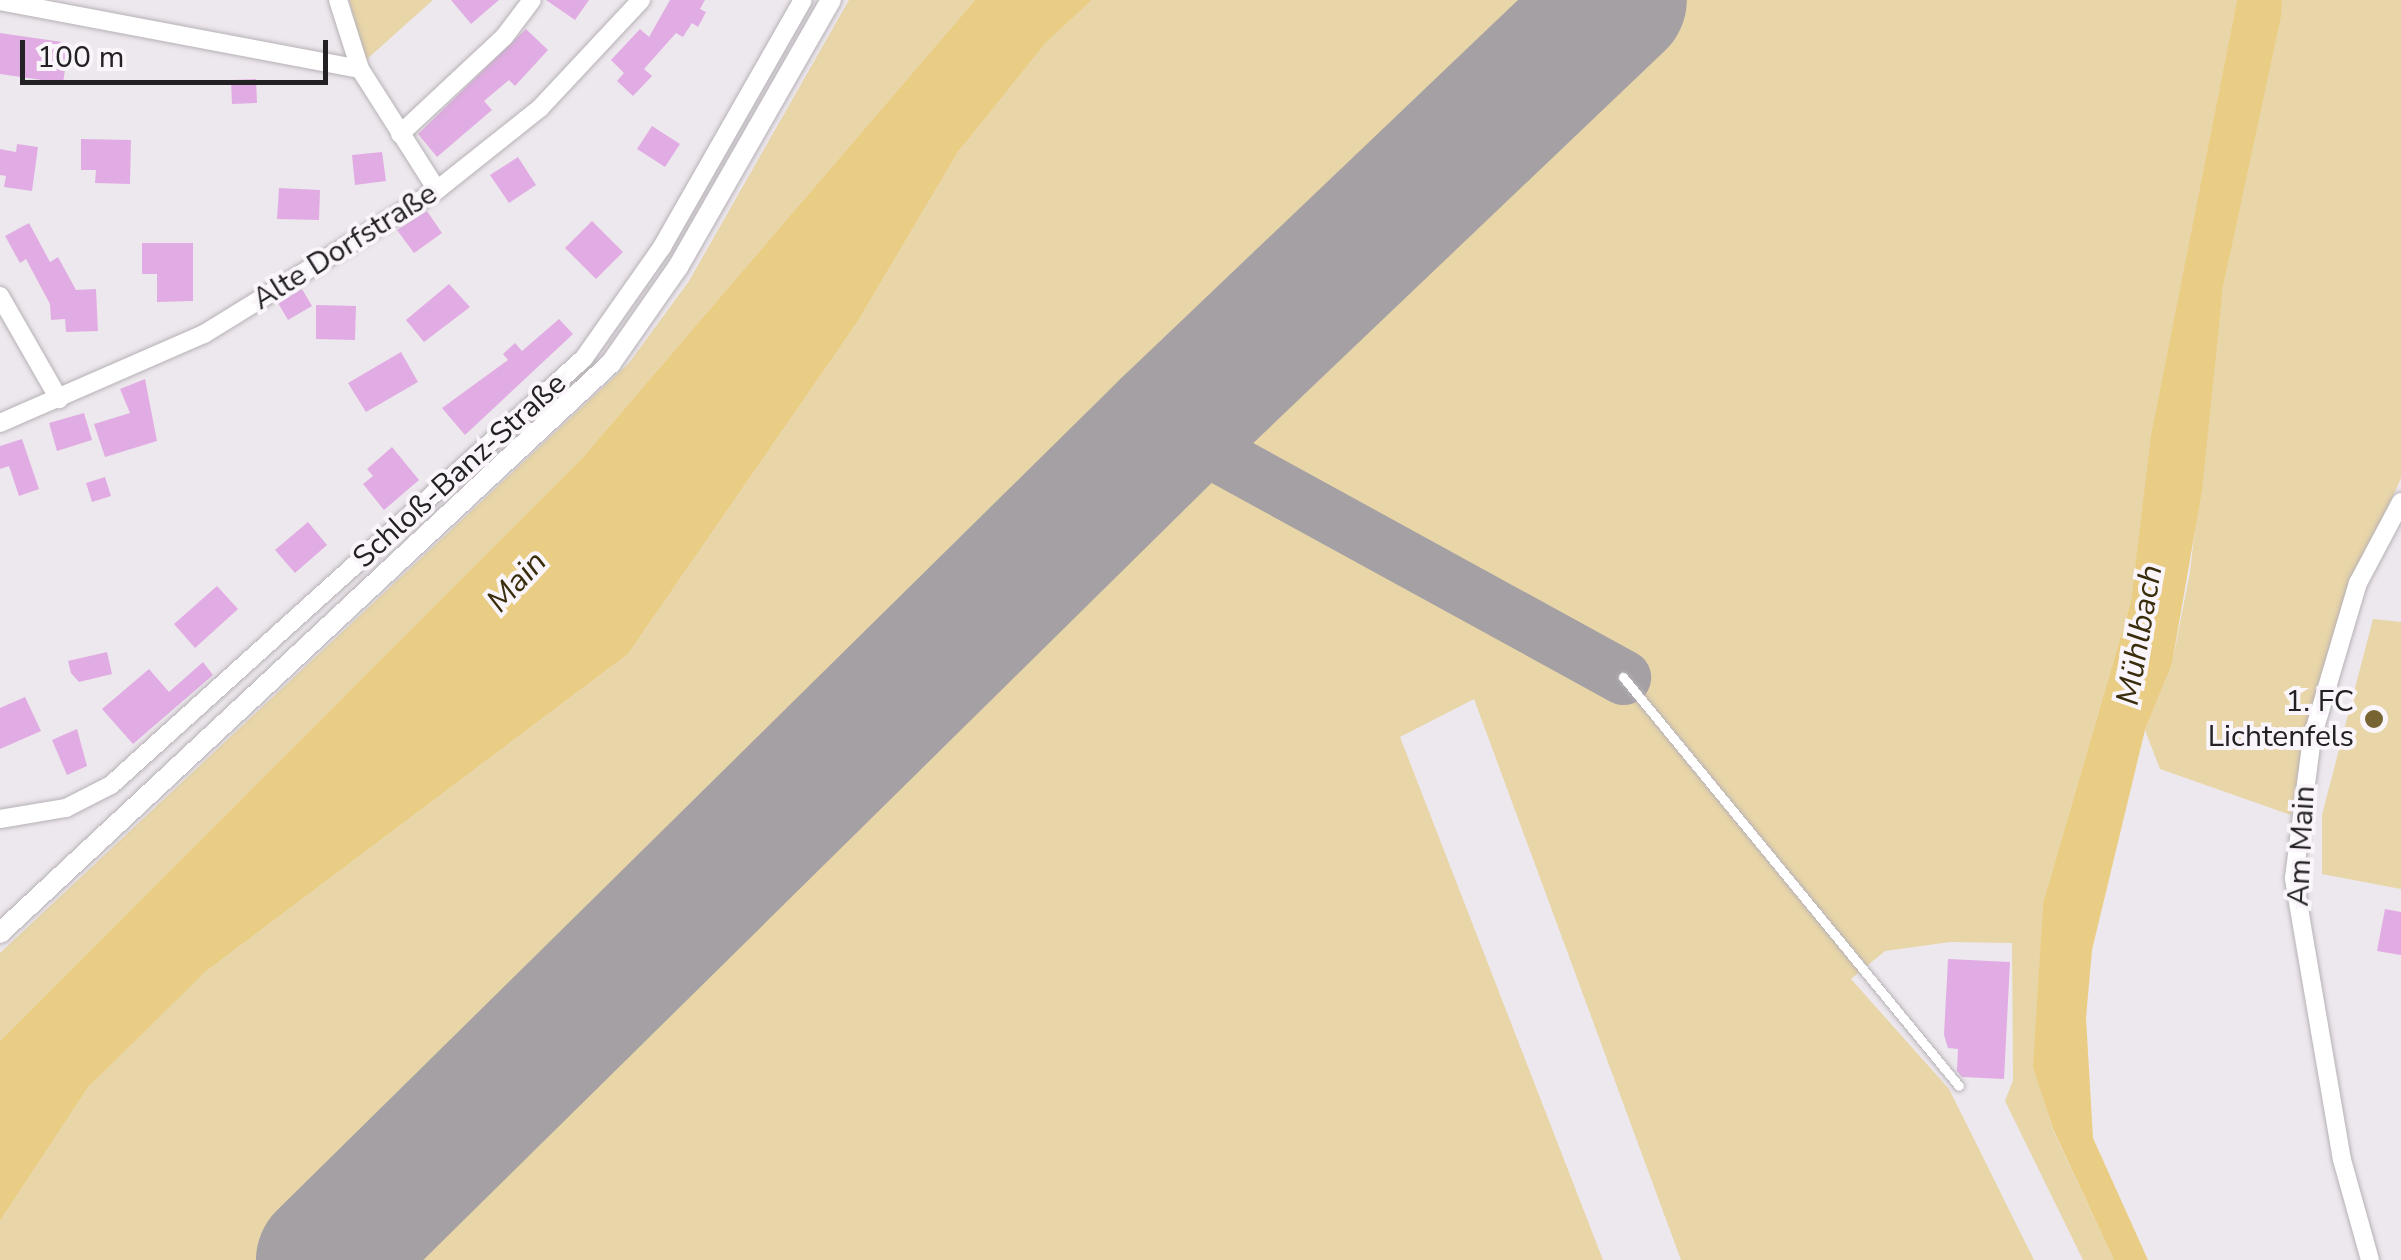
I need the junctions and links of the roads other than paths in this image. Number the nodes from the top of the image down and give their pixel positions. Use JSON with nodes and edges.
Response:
{"nodes":[{"id":1,"x":338,"y":0,"type":"edge"},
{"id":2,"x":532,"y":0,"type":"edge"},
{"id":3,"x":642,"y":0,"type":"edge"},
{"id":4,"x":803,"y":0,"type":"edge"},
{"id":5,"x":831,"y":0,"type":"edge"},
{"id":6,"x":7,"y":1,"type":"edge"},
{"id":7,"x":360,"y":69,"type":"junction"},
{"id":8,"x":400,"y":134,"type":"junction"},
{"id":9,"x":438,"y":190,"type":"junction"},
{"id":10,"x":0,"y":296,"type":"edge"},
{"id":11,"x":60,"y":399,"type":"junction"},
{"id":12,"x":0,"y":423,"type":"edge"},
{"id":13,"x":2401,"y":502,"type":"edge"},
{"id":14,"x":1623,"y":677,"type":"dead end"},
{"id":15,"x":0,"y":820,"type":"edge"},
{"id":16,"x":0,"y":933,"type":"edge"},
{"id":17,"x":1959,"y":1086,"type":"dead end"},
{"id":18,"x":2370,"y":1260,"type":"edge"}],
"edges":[{"from":1,"to":7,"type":"street"},
{"from":2,"to":8,"type":"street"},
{"from":3,"to":9,"type":"street","name":"Alte Dorfstraße"},
{"from":4,"to":15,"type":"street","name":"Schloß-Banz-Straße"},
{"from":5,"to":16,"type":"street"},
{"from":6,"to":7,"type":"street"},
{"from":7,"to":8,"type":"street"},
{"from":8,"to":9,"type":"street"},
{"from":9,"to":11,"type":"street","name":"Alte Dorfstraße"},
{"from":10,"to":11,"type":"street"},
{"from":11,"to":12,"type":"street","name":"Alte Dorfstraße"},
{"from":13,"to":18,"type":"street","name":"Am Main"},
{"from":14,"to":17,"type":"lane"}]}
